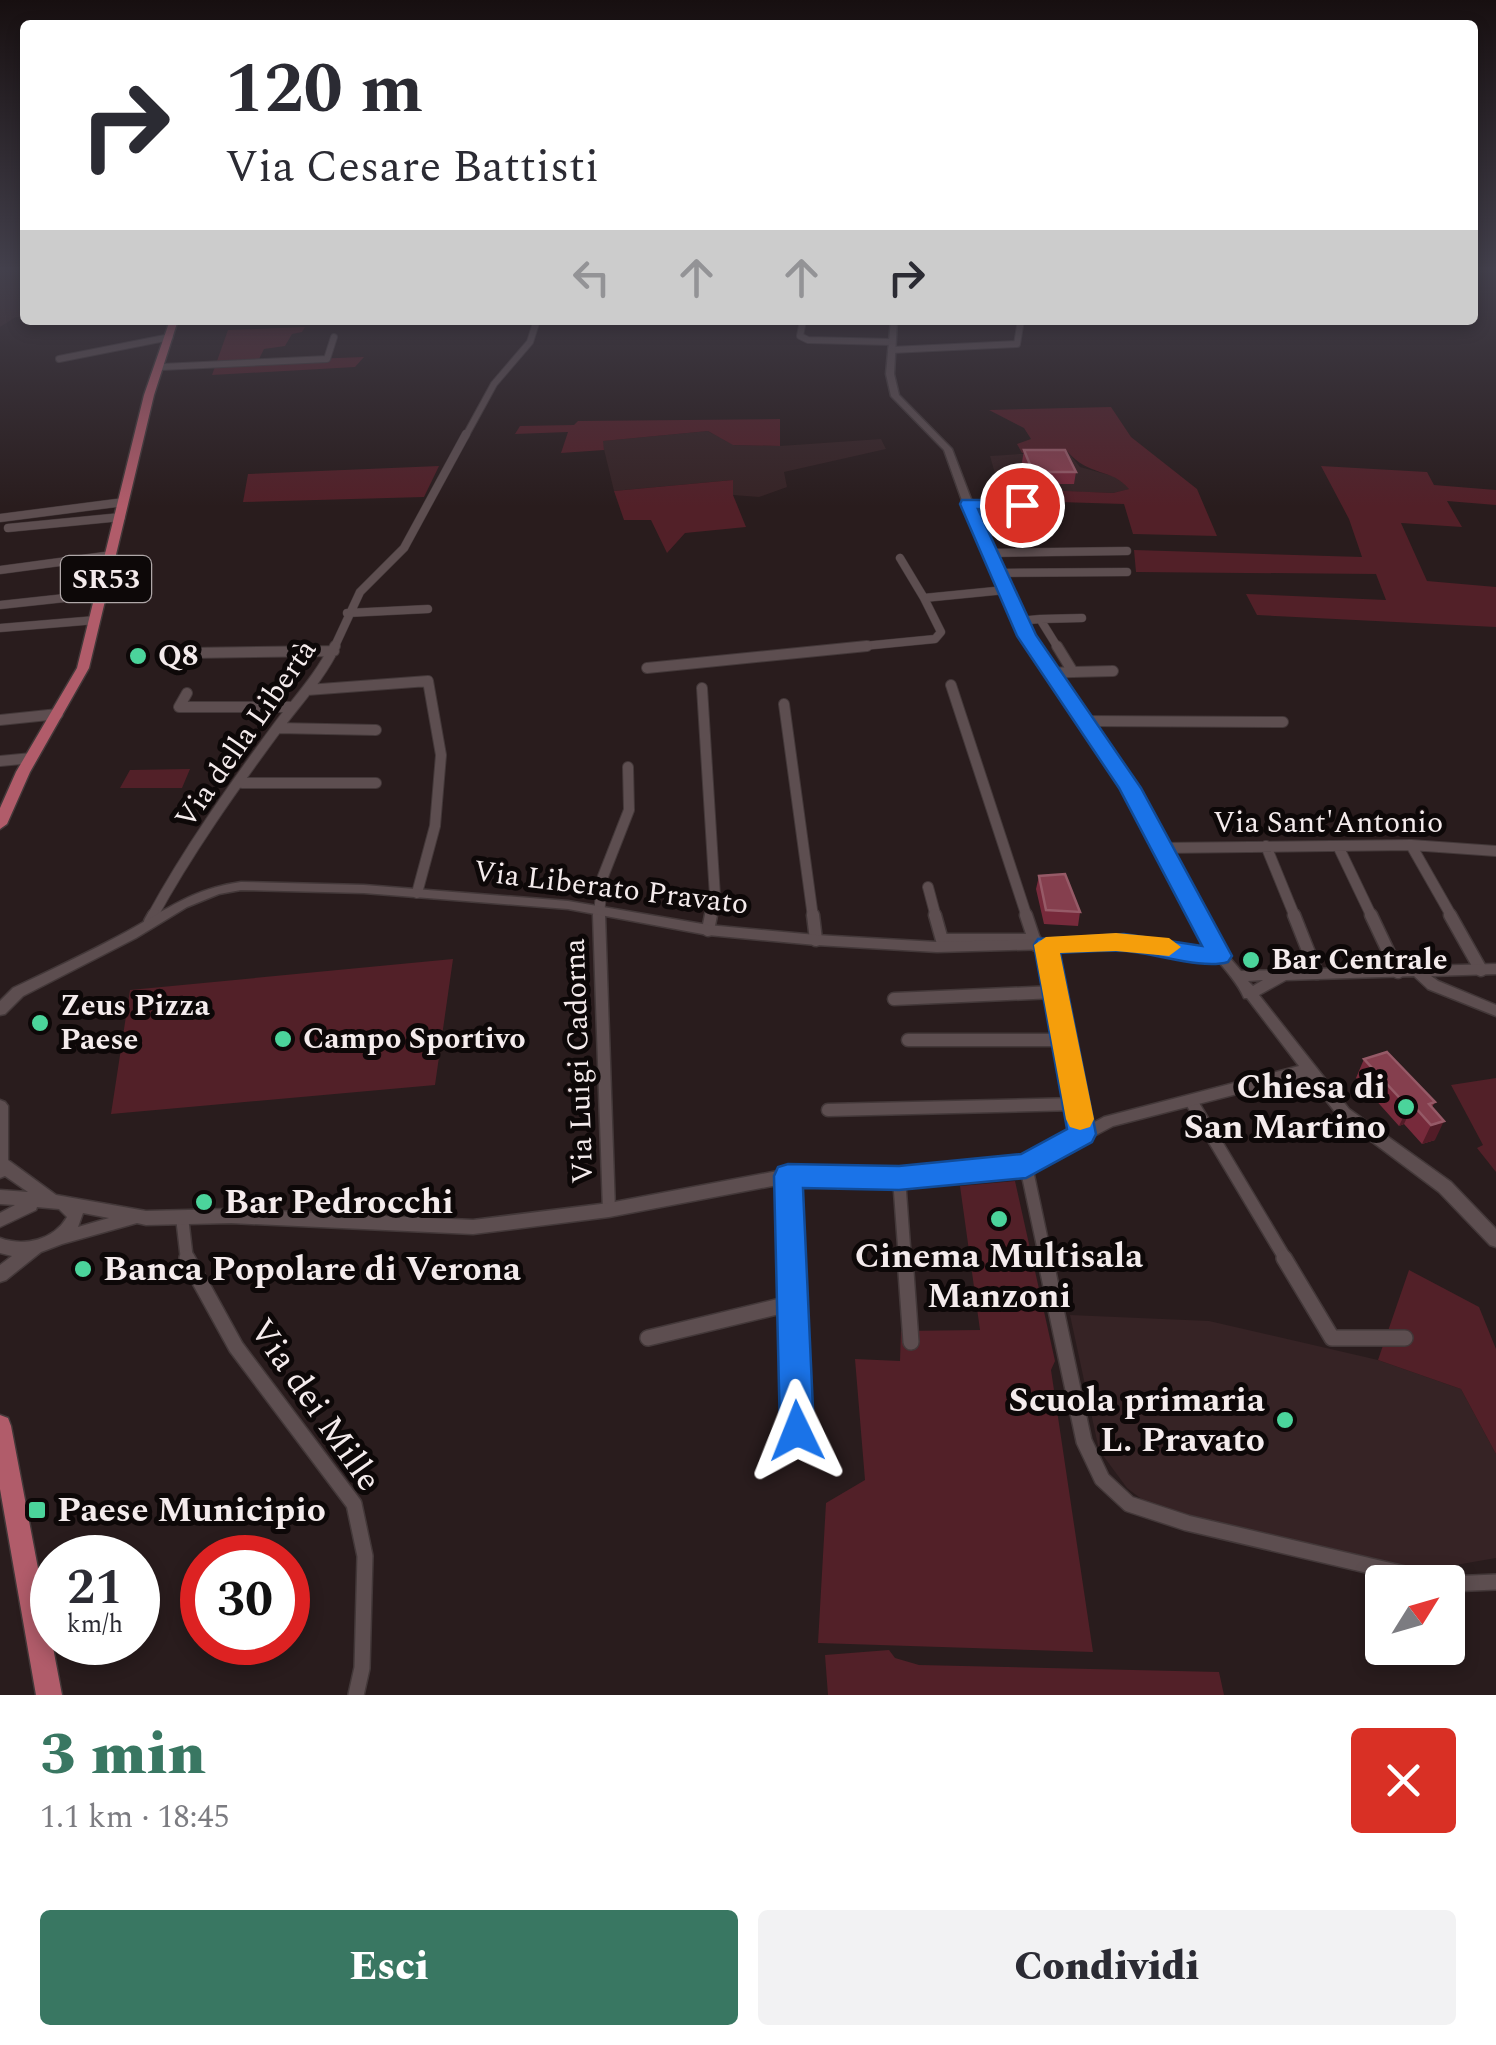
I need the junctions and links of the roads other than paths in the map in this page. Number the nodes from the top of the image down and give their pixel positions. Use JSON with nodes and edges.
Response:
{"nodes":[{"id":1,"x":109,"y":349,"type":"edge"},
{"id":2,"x":166,"y":349,"type":"edge"},
{"id":3,"x":330,"y":349,"type":"edge"},
{"id":4,"x":524,"y":349,"type":"edge"},
{"id":5,"x":892,"y":349,"type":"edge"},
{"id":6,"x":59,"y":359,"type":"dead end"},
{"id":7,"x":160,"y":367,"type":"junction"},
{"id":8,"x":124,"y":502,"type":"junction"},
{"id":9,"x":968,"y":504,"type":"junction"},
{"id":10,"x":121,"y":516,"type":"junction"},
{"id":11,"x":0,"y":518,"type":"edge"},
{"id":12,"x":8,"y":528,"type":"dead end"},
{"id":13,"x":1036,"y":534,"type":"dead end"},
{"id":14,"x":1126,"y":552,"type":"dead end"},
{"id":15,"x":989,"y":553,"type":"junction"},
{"id":16,"x":112,"y":555,"type":"junction"},
{"id":17,"x":900,"y":558,"type":"dead end"},
{"id":18,"x":0,"y":570,"type":"edge"},
{"id":19,"x":1127,"y":572,"type":"dead end"},
{"id":20,"x":997,"y":573,"type":"junction"},
{"id":21,"x":1005,"y":590,"type":"junction"},
{"id":22,"x":102,"y":594,"type":"junction"},
{"id":23,"x":924,"y":598,"type":"junction"},
{"id":24,"x":0,"y":605,"type":"edge"},
{"id":25,"x":428,"y":609,"type":"dead end"},
{"id":26,"x":347,"y":614,"type":"junction"},
{"id":27,"x":1082,"y":618,"type":"dead end"},
{"id":28,"x":1040,"y":619,"type":"junction"},
{"id":29,"x":96,"y":620,"type":"junction"},
{"id":30,"x":1019,"y":621,"type":"junction"},
{"id":31,"x":0,"y":628,"type":"edge"},
{"id":32,"x":334,"y":651,"type":"junction"},
{"id":33,"x":190,"y":654,"type":"dead end"},
{"id":34,"x":647,"y":668,"type":"dead end"},
{"id":35,"x":1113,"y":671,"type":"dead end"},
{"id":36,"x":1073,"y":672,"type":"junction"},
{"id":37,"x":1049,"y":673,"type":"junction"},
{"id":38,"x":951,"y":685,"type":"dead end"},
{"id":39,"x":702,"y":688,"type":"dead end"},
{"id":40,"x":307,"y":690,"type":"junction"},
{"id":41,"x":186,"y":693,"type":"dead end"},
{"id":42,"x":784,"y":704,"type":"dead end"},
{"id":43,"x":292,"y":707,"type":"junction"},
{"id":44,"x":58,"y":714,"type":"junction"},
{"id":45,"x":0,"y":720,"type":"edge"},
{"id":46,"x":1084,"y":721,"type":"junction"},
{"id":47,"x":1283,"y":722,"type":"dead end"},
{"id":48,"x":277,"y":728,"type":"junction"},
{"id":49,"x":376,"y":730,"type":"dead end"},
{"id":50,"x":32,"y":758,"type":"junction"},
{"id":51,"x":0,"y":761,"type":"edge"},
{"id":52,"x":628,"y":766,"type":"dead end"},
{"id":53,"x":242,"y":782,"type":"junction"},
{"id":54,"x":376,"y":784,"type":"dead end"},
{"id":55,"x":4,"y":807,"type":"edge"},
{"id":56,"x":0,"y":824,"type":"edge"},
{"id":57,"x":1266,"y":846,"type":"junction"},
{"id":58,"x":1338,"y":846,"type":"junction"},
{"id":59,"x":1411,"y":846,"type":"junction"},
{"id":60,"x":1160,"y":848,"type":"junction"},
{"id":61,"x":1496,"y":851,"type":"edge"},
{"id":62,"x":928,"y":887,"type":"dead end"},
{"id":63,"x":417,"y":893,"type":"junction"},
{"id":64,"x":599,"y":910,"type":"junction"},
{"id":65,"x":150,"y":922,"type":"junction"},
{"id":66,"x":708,"y":930,"type":"junction"},
{"id":67,"x":816,"y":940,"type":"junction"},
{"id":68,"x":1039,"y":943,"type":"junction"},
{"id":69,"x":1210,"y":953,"type":"junction"},
{"id":70,"x":1489,"y":970,"type":"edge"},
{"id":71,"x":1398,"y":972,"type":"junction"},
{"id":72,"x":1418,"y":972,"type":"junction"},
{"id":73,"x":1317,"y":973,"type":"junction"},
{"id":74,"x":1233,"y":974,"type":"junction"},
{"id":75,"x":1287,"y":974,"type":"junction"},
{"id":76,"x":1055,"y":992,"type":"junction"},
{"id":77,"x":1248,"y":994,"type":"junction"},
{"id":78,"x":894,"y":999,"type":"dead end"},
{"id":79,"x":0,"y":1010,"type":"edge"},
{"id":80,"x":1496,"y":1011,"type":"edge"},
{"id":81,"x":908,"y":1040,"type":"dead end"},
{"id":82,"x":1066,"y":1040,"type":"junction"},
{"id":83,"x":1307,"y":1070,"type":"junction"},
{"id":84,"x":1190,"y":1101,"type":"junction"},
{"id":85,"x":1077,"y":1104,"type":"junction"},
{"id":86,"x":0,"y":1106,"type":"edge"},
{"id":87,"x":828,"y":1110,"type":"dead end"},
{"id":88,"x":1082,"y":1134,"type":"junction"},
{"id":89,"x":1,"y":1164,"type":"edge"},
{"id":90,"x":1026,"y":1166,"type":"junction"},
{"id":91,"x":0,"y":1172,"type":"edge"},
{"id":92,"x":788,"y":1176,"type":"junction"},
{"id":93,"x":899,"y":1178,"type":"junction"},
{"id":94,"x":9,"y":1198,"type":"edge"},
{"id":95,"x":58,"y":1202,"type":"junction"},
{"id":96,"x":610,"y":1210,"type":"junction"},
{"id":97,"x":0,"y":1216,"type":"edge"},
{"id":98,"x":136,"y":1217,"type":"junction"},
{"id":99,"x":182,"y":1217,"type":"junction"},
{"id":100,"x":1496,"y":1240,"type":"edge"},
{"id":101,"x":48,"y":1242,"type":"junction"},
{"id":102,"x":4,"y":1249,"type":"edge"},
{"id":103,"x":0,"y":1276,"type":"edge"},
{"id":104,"x":793,"y":1303,"type":"junction"},
{"id":105,"x":648,"y":1338,"type":"dead end"},
{"id":106,"x":1406,"y":1338,"type":"dead end"},
{"id":107,"x":910,"y":1342,"type":"dead end"},
{"id":108,"x":0,"y":1426,"type":"edge"},
{"id":109,"x":797,"y":1431,"type":"dead end"},
{"id":110,"x":1366,"y":1565,"type":"edge"},
{"id":111,"x":1496,"y":1582,"type":"edge"},
{"id":112,"x":1465,"y":1583,"type":"edge"},
{"id":113,"x":49,"y":1695,"type":"edge"},
{"id":114,"x":356,"y":1695,"type":"edge"}],
"edges":[{"from":1,"to":6,"type":"street"},
{"from":2,"to":7,"type":"main road","number":"SR53"},
{"from":3,"to":7,"type":"street"},
{"from":4,"to":26,"type":"street","name":"Via della Libertà"},
{"from":5,"to":9,"type":"street"},
{"from":7,"to":8,"type":"main road","number":"SR53"},
{"from":8,"to":10,"type":"main road","number":"SR53"},
{"from":8,"to":11,"type":"street"},
{"from":9,"to":13,"type":"street"},
{"from":9,"to":15,"type":"street"},
{"from":10,"to":12,"type":"street"},
{"from":10,"to":16,"type":"main road","number":"SR53"},
{"from":14,"to":15,"type":"street"},
{"from":15,"to":20,"type":"street"},
{"from":16,"to":18,"type":"street"},
{"from":16,"to":22,"type":"main road","number":"SR53"},
{"from":17,"to":23,"type":"street"},
{"from":19,"to":20,"type":"street"},
{"from":20,"to":21,"type":"street"},
{"from":21,"to":23,"type":"street"},
{"from":21,"to":30,"type":"street"},
{"from":22,"to":24,"type":"street"},
{"from":22,"to":29,"type":"main road","number":"SR53"},
{"from":23,"to":34,"type":"street"},
{"from":25,"to":26,"type":"street"},
{"from":26,"to":32,"type":"street","name":"Via della Libertà"},
{"from":27,"to":28,"type":"street"},
{"from":28,"to":30,"type":"street"},
{"from":28,"to":36,"type":"street"},
{"from":29,"to":31,"type":"street"},
{"from":29,"to":44,"type":"main road","number":"SR53"},
{"from":30,"to":37,"type":"street"},
{"from":32,"to":33,"type":"street"},
{"from":32,"to":40,"type":"street","name":"Via della Libertà"},
{"from":35,"to":36,"type":"street"},
{"from":36,"to":37,"type":"street"},
{"from":37,"to":46,"type":"street"},
{"from":38,"to":68,"type":"street"},
{"from":39,"to":66,"type":"street"},
{"from":40,"to":43,"type":"street","name":"Via della Libertà"},
{"from":40,"to":63,"type":"street"},
{"from":41,"to":43,"type":"street"},
{"from":42,"to":67,"type":"street"},
{"from":43,"to":48,"type":"street","name":"Via della Libertà"},
{"from":44,"to":45,"type":"street"},
{"from":44,"to":50,"type":"main road","number":"SR53"},
{"from":46,"to":47,"type":"street"},
{"from":46,"to":60,"type":"street"},
{"from":48,"to":49,"type":"street"},
{"from":48,"to":53,"type":"street","name":"Via della Libertà"},
{"from":50,"to":51,"type":"street"},
{"from":50,"to":55,"type":"main road","number":"SR53"},
{"from":52,"to":64,"type":"street","name":"Via Luigi Cadorna"},
{"from":53,"to":54,"type":"street"},
{"from":53,"to":65,"type":"street","name":"Via della Libertà"},
{"from":55,"to":56,"type":"main road","number":"SR53"},
{"from":57,"to":58,"type":"street","name":"Via Sant'Antonio"},
{"from":57,"to":60,"type":"street","name":"Via Sant'Antonio"},
{"from":57,"to":73,"type":"street"},
{"from":58,"to":59,"type":"street","name":"Via Sant'Antonio"},
{"from":58,"to":71,"type":"street"},
{"from":59,"to":61,"type":"street","name":"Via Sant'Antonio"},
{"from":59,"to":70,"type":"street"},
{"from":60,"to":69,"type":"street"},
{"from":62,"to":68,"type":"street"},
{"from":63,"to":64,"type":"street","name":"Via Liberato Pravato"},
{"from":63,"to":65,"type":"street","name":"Via Liberato Pravato"},
{"from":64,"to":66,"type":"street","name":"Via Liberato Pravato"},
{"from":64,"to":96,"type":"street","name":"Via Luigi Cadorna"},
{"from":65,"to":79,"type":"street","name":"Via Liberato Pravato"},
{"from":66,"to":67,"type":"street","name":"Via Liberato Pravato"},
{"from":67,"to":68,"type":"street","name":"Via Liberato Pravato"},
{"from":68,"to":69,"type":"street","name":"Via Liberato Pravato"},
{"from":68,"to":76,"type":"street"},
{"from":69,"to":74,"type":"street"},
{"from":70,"to":72,"type":"street"},
{"from":71,"to":72,"type":"street"},
{"from":71,"to":73,"type":"street"},
{"from":72,"to":80,"type":"street"},
{"from":73,"to":75,"type":"street"},
{"from":74,"to":75,"type":"street"},
{"from":74,"to":77,"type":"street"},
{"from":75,"to":77,"type":"street"},
{"from":76,"to":78,"type":"street"},
{"from":76,"to":82,"type":"street"},
{"from":77,"to":83,"type":"street"},
{"from":81,"to":82,"type":"street"},
{"from":82,"to":85,"type":"street"},
{"from":83,"to":84,"type":"street"},
{"from":83,"to":100,"type":"street"},
{"from":84,"to":88,"type":"street"},
{"from":84,"to":106,"type":"street"},
{"from":85,"to":87,"type":"street"},
{"from":85,"to":88,"type":"street"},
{"from":86,"to":89,"type":"street"},
{"from":88,"to":90,"type":"street"},
{"from":89,"to":91,"type":"street"},
{"from":89,"to":95,"type":"street"},
{"from":90,"to":93,"type":"street"},
{"from":90,"to":110,"type":"street"},
{"from":92,"to":93,"type":"street"},
{"from":92,"to":96,"type":"street"},
{"from":92,"to":104,"type":"street"},
{"from":93,"to":107,"type":"street"},
{"from":94,"to":95,"type":"street"},
{"from":94,"to":97,"type":"street"},
{"from":95,"to":97,"type":"street"},
{"from":95,"to":98,"type":"street"},
{"from":95,"to":101,"type":"street"},
{"from":96,"to":99,"type":"street"},
{"from":98,"to":99,"type":"street"},
{"from":98,"to":101,"type":"street"},
{"from":99,"to":114,"type":"street","name":"Via dei Mille"},
{"from":101,"to":102,"type":"street"},
{"from":101,"to":103,"type":"street"},
{"from":104,"to":105,"type":"street"},
{"from":104,"to":109,"type":"street"},
{"from":108,"to":113,"type":"main road"},
{"from":111,"to":112,"type":"street"}]}
